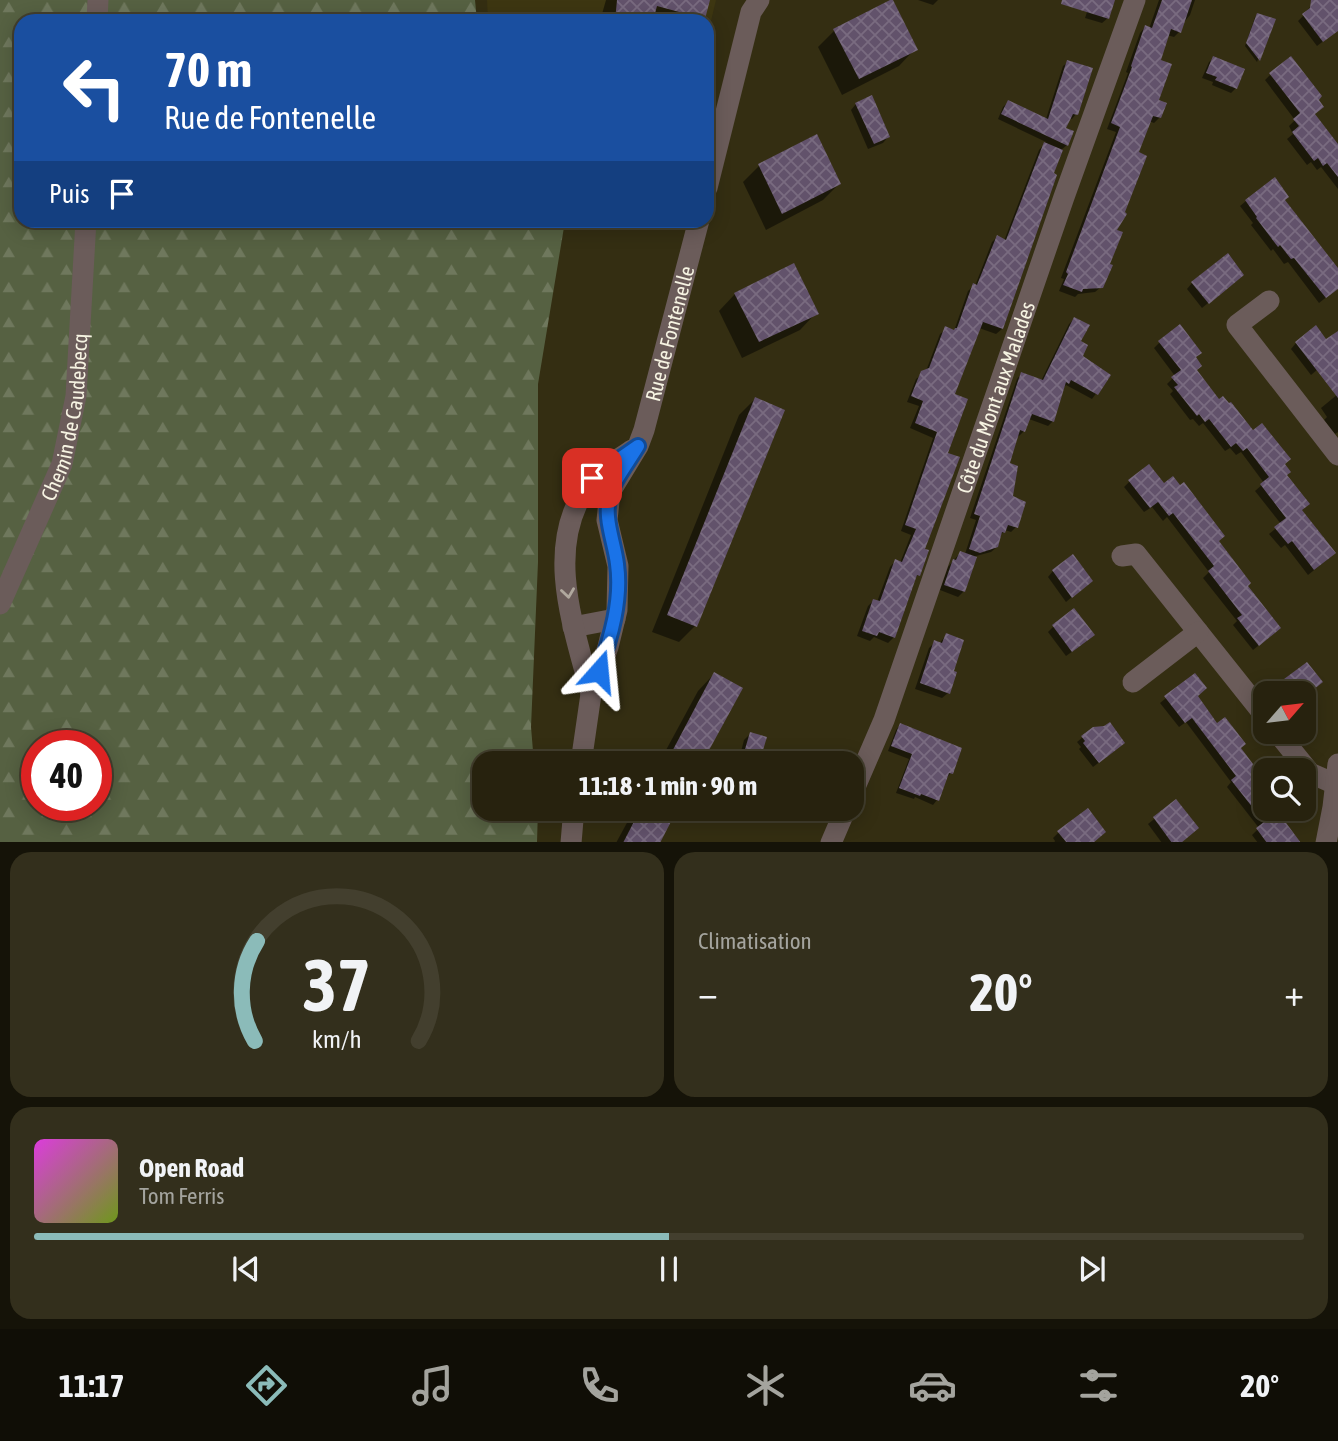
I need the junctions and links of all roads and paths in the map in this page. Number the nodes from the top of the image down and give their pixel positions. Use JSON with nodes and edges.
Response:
{"nodes":[{"id":1,"x":759,"y":0,"type":"edge"},
{"id":2,"x":1135,"y":0,"type":"edge"},
{"id":3,"x":714,"y":159,"type":"edge"},
{"id":4,"x":86,"y":228,"type":"edge"},
{"id":5,"x":697,"y":228,"type":"edge"},
{"id":6,"x":1269,"y":301,"type":"dead end"},
{"id":7,"x":638,"y":446,"type":"junction"},
{"id":8,"x":1338,"y":455,"type":"edge"},
{"id":9,"x":1122,"y":555,"type":"dead end"},
{"id":10,"x":0,"y":604,"type":"edge"},
{"id":11,"x":615,"y":620,"type":"junction"},
{"id":12,"x":573,"y":627,"type":"junction"},
{"id":13,"x":1198,"y":632,"type":"junction"},
{"id":14,"x":1133,"y":682,"type":"dead end"},
{"id":15,"x":591,"y":694,"type":"junction"},
{"id":16,"x":1253,"y":701,"type":"edge"},
{"id":17,"x":1287,"y":744,"type":"edge"},
{"id":18,"x":583,"y":751,"type":"edge"},
{"id":19,"x":864,"y":766,"type":"edge"},
{"id":20,"x":1336,"y":774,"type":"edge"},
{"id":21,"x":1335,"y":807,"type":"edge"},
{"id":22,"x":573,"y":821,"type":"edge"},
{"id":23,"x":840,"y":821,"type":"edge"},
{"id":24,"x":571,"y":842,"type":"edge"},
{"id":25,"x":831,"y":842,"type":"edge"},
{"id":26,"x":1326,"y":842,"type":"edge"}],
"edges":[{"from":1,"to":3,"type":"street"},
{"from":2,"to":19,"type":"street","name":"Côte du Mont aux Malades"},
{"from":4,"to":10,"type":"street","name":"Chemin de Caudebecq"},
{"from":5,"to":7,"type":"street","name":"Rue de Fontenelle"},
{"from":6,"to":8,"type":"street"},
{"from":7,"to":11,"type":"street","name":"Rue de Fontenelle"},
{"from":7,"to":12,"type":"street","name":"Rue de Fontenelle","one_way":true},
{"from":9,"to":13,"type":"street"},
{"from":11,"to":12,"type":"street"},
{"from":11,"to":15,"type":"street","name":"Rue de Fontenelle"},
{"from":12,"to":15,"type":"street","name":"Rue de Fontenelle"},
{"from":13,"to":14,"type":"street"},
{"from":13,"to":16,"type":"street"},
{"from":15,"to":18,"type":"street","name":"Rue de Fontenelle"},
{"from":17,"to":20,"type":"street"},
{"from":20,"to":21,"type":"street"},
{"from":21,"to":26,"type":"street"},
{"from":22,"to":24,"type":"street"},
{"from":23,"to":25,"type":"street"}]}
